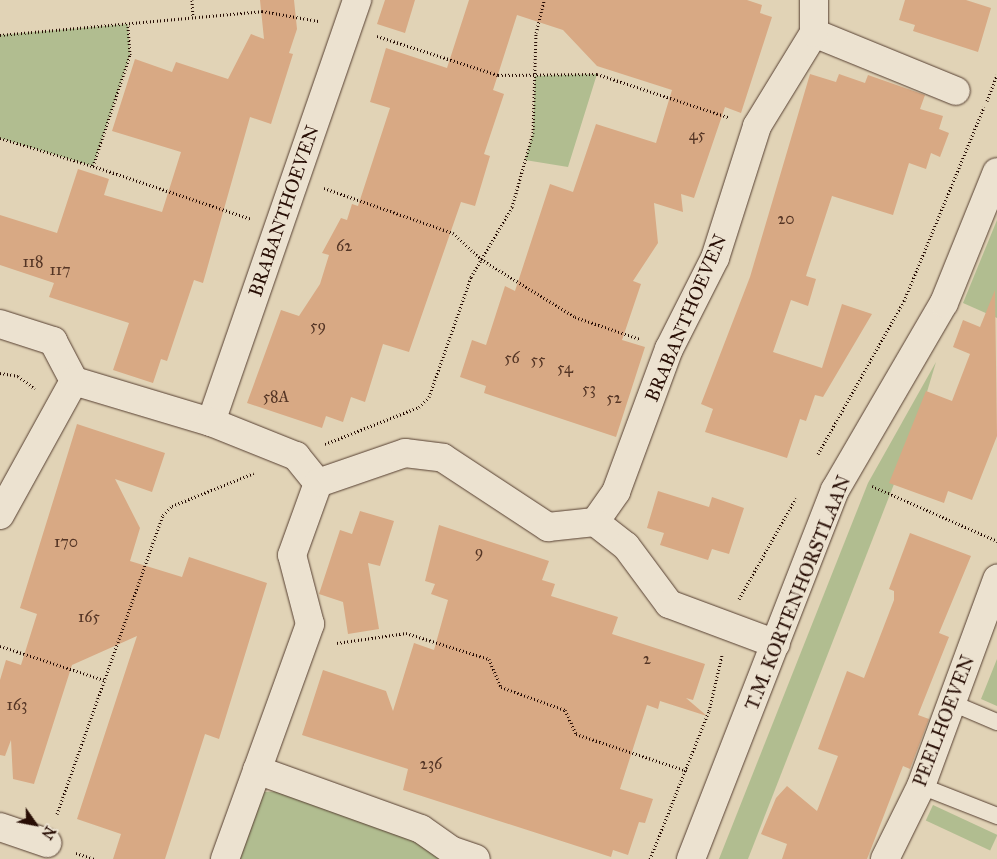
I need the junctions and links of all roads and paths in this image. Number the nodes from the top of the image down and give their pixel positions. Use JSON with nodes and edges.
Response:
{"nodes":[{"id":1,"x":192,"y":0,"type":"edge"},
{"id":2,"x":357,"y":0,"type":"edge"},
{"id":3,"x":814,"y":0,"type":"edge"},
{"id":4,"x":194,"y":17,"type":"junction"},
{"id":5,"x":128,"y":24,"type":"junction"},
{"id":6,"x":348,"y":26,"type":"junction"},
{"id":7,"x":814,"y":33,"type":"junction"},
{"id":8,"x":0,"y":35,"type":"edge"},
{"id":9,"x":956,"y":91,"type":"dead end"},
{"id":10,"x":757,"y":126,"type":"junction"},
{"id":11,"x":0,"y":138,"type":"edge"},
{"id":12,"x":92,"y":166,"type":"junction"},
{"id":13,"x":997,"y":172,"type":"edge"},
{"id":14,"x":295,"y":178,"type":"junction"},
{"id":15,"x":278,"y":228,"type":"junction"},
{"id":16,"x":0,"y":324,"type":"edge"},
{"id":17,"x":669,"y":349,"type":"junction"},
{"id":18,"x":0,"y":373,"type":"edge"},
{"id":19,"x":74,"y":381,"type":"junction"},
{"id":20,"x":60,"y":408,"type":"junction"},
{"id":21,"x":211,"y":422,"type":"junction"},
{"id":22,"x":844,"y":474,"type":"junction"},
{"id":23,"x":318,"y":483,"type":"junction"},
{"id":24,"x":0,"y":515,"type":"edge"},
{"id":25,"x":595,"y":522,"type":"junction"},
{"id":26,"x":997,"y":541,"type":"edge"},
{"id":27,"x":997,"y":579,"type":"edge"},
{"id":28,"x":776,"y":644,"type":"junction"},
{"id":29,"x":0,"y":646,"type":"edge"},
{"id":30,"x":301,"y":648,"type":"junction"},
{"id":31,"x":104,"y":680,"type":"dead end"},
{"id":32,"x":952,"y":703,"type":"junction"},
{"id":33,"x":997,"y":722,"type":"edge"},
{"id":34,"x":257,"y":770,"type":"junction"},
{"id":35,"x":687,"y":771,"type":"dead end"},
{"id":36,"x":921,"y":786,"type":"junction"},
{"id":37,"x":997,"y":816,"type":"edge"},
{"id":38,"x":0,"y":827,"type":"edge"},
{"id":39,"x":47,"y":843,"type":"dead end"},
{"id":40,"x":459,"y":856,"type":"edge"},
{"id":41,"x":225,"y":859,"type":"edge"},
{"id":42,"x":691,"y":859,"type":"edge"},
{"id":43,"x":885,"y":859,"type":"edge"}],
"edges":[{"from":1,"to":4,"type":"path"},
{"from":2,"to":6,"type":"street","name":"BRABANTHOEVEN"},
{"from":3,"to":7,"type":"street"},
{"from":4,"to":5,"type":"path"},
{"from":4,"to":6,"type":"path"},
{"from":5,"to":8,"type":"path"},
{"from":5,"to":12,"type":"path"},
{"from":6,"to":10,"type":"path"},
{"from":6,"to":14,"type":"street","name":"BRABANTHOEVEN"},
{"from":7,"to":9,"type":"street"},
{"from":7,"to":10,"type":"street","name":"BRABANTHOEVEN"},
{"from":10,"to":17,"type":"street","name":"BRABANTHOEVEN"},
{"from":11,"to":12,"type":"path"},
{"from":12,"to":15,"type":"path"},
{"from":13,"to":22,"type":"street","name":"T.M. KORTENHORSTLAAN"},
{"from":14,"to":15,"type":"street","name":"BRABANTHOEVEN"},
{"from":14,"to":17,"type":"path"},
{"from":15,"to":21,"type":"street","name":"BRABANTHOEVEN"},
{"from":16,"to":19,"type":"street"},
{"from":17,"to":25,"type":"street","name":"BRABANTHOEVEN"},
{"from":18,"to":20,"type":"path"},
{"from":19,"to":20,"type":"street"},
{"from":19,"to":21,"type":"street"},
{"from":20,"to":24,"type":"street"},
{"from":21,"to":23,"type":"street"},
{"from":22,"to":26,"type":"path"},
{"from":22,"to":28,"type":"street","name":"T.M. KORTENHORSTLAAN"},
{"from":23,"to":25,"type":"street"},
{"from":23,"to":30,"type":"street"},
{"from":25,"to":28,"type":"street"},
{"from":27,"to":32,"type":"street","name":"PEELHOEVEN"},
{"from":28,"to":42,"type":"street","name":"T.M. KORTENHORSTLAAN"},
{"from":29,"to":31,"type":"path"},
{"from":30,"to":34,"type":"street"},
{"from":30,"to":35,"type":"path"},
{"from":32,"to":33,"type":"lane"},
{"from":32,"to":36,"type":"street","name":"PEELHOEVEN"},
{"from":34,"to":40,"type":"street"},
{"from":34,"to":41,"type":"street"},
{"from":36,"to":37,"type":"lane"},
{"from":36,"to":43,"type":"street","name":"PEELHOEVEN"},
{"from":38,"to":39,"type":"street"}]}
